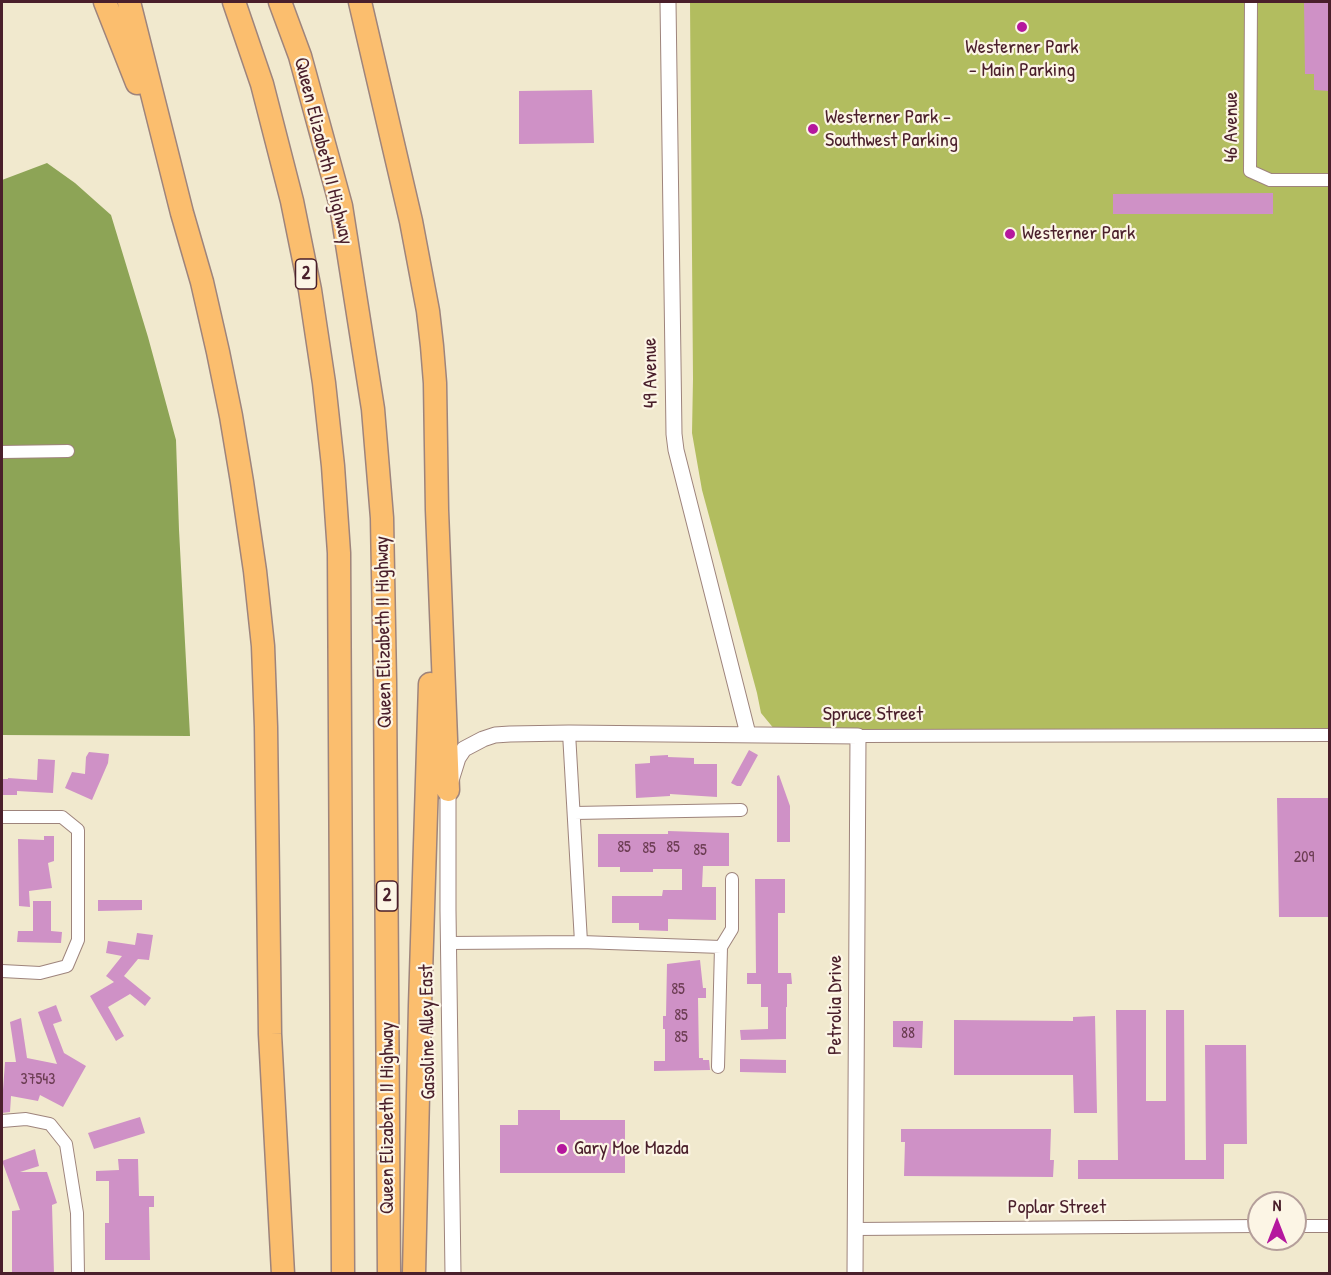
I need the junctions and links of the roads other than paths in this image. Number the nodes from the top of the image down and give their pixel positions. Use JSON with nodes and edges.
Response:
{"nodes":[{"id":1,"x":105,"y":2,"type":"edge"},
{"id":2,"x":129,"y":2,"type":"edge"},
{"id":3,"x":234,"y":2,"type":"edge"},
{"id":4,"x":280,"y":2,"type":"edge"},
{"id":5,"x":352,"y":2,"type":"edge"},
{"id":6,"x":360,"y":2,"type":"edge"},
{"id":7,"x":668,"y":2,"type":"edge"},
{"id":8,"x":1251,"y":2,"type":"edge"},
{"id":9,"x":377,"y":73,"type":"junction"},
{"id":10,"x":1329,"y":180,"type":"edge"},
{"id":11,"x":182,"y":213,"type":"junction"},
{"id":12,"x":68,"y":451,"type":"dead end"},
{"id":13,"x":2,"y":452,"type":"edge"},
{"id":14,"x":437,"y":510,"type":"junction"},
{"id":15,"x":569,"y":734,"type":"junction"},
{"id":16,"x":748,"y":734,"type":"junction"},
{"id":17,"x":1329,"y":735,"type":"edge"},
{"id":18,"x":858,"y":736,"type":"junction"},
{"id":19,"x":448,"y":790,"type":"junction"},
{"id":20,"x":741,"y":810,"type":"dead end"},
{"id":21,"x":574,"y":813,"type":"junction"},
{"id":22,"x":2,"y":817,"type":"edge"},
{"id":23,"x":732,"y":879,"type":"dead end"},
{"id":24,"x":581,"y":942,"type":"junction"},
{"id":25,"x":448,"y":944,"type":"junction"},
{"id":26,"x":721,"y":947,"type":"junction"},
{"id":27,"x":2,"y":972,"type":"edge"},
{"id":28,"x":717,"y":1067,"type":"dead end"},
{"id":29,"x":2,"y":1121,"type":"edge"},
{"id":30,"x":1247,"y":1226,"type":"edge"},
{"id":31,"x":1307,"y":1226,"type":"edge"},
{"id":32,"x":1329,"y":1226,"type":"edge"},
{"id":33,"x":855,"y":1229,"type":"junction"},
{"id":34,"x":78,"y":1274,"type":"edge"},
{"id":35,"x":281,"y":1274,"type":"edge"},
{"id":36,"x":343,"y":1274,"type":"edge"},
{"id":37,"x":389,"y":1274,"type":"edge"},
{"id":38,"x":414,"y":1274,"type":"edge"},
{"id":39,"x":453,"y":1274,"type":"edge"},
{"id":40,"x":855,"y":1274,"type":"edge"}],
"edges":[{"from":1,"to":11,"type":"highway"},
{"from":2,"to":11,"type":"highway"},
{"from":3,"to":36,"type":"highway","number":"2"},
{"from":4,"to":37,"type":"highway","name":"Queen Elizabeth II Highway","number":"2"},
{"from":5,"to":9,"type":"highway"},
{"from":6,"to":9,"type":"highway"},
{"from":7,"to":16,"type":"street","name":"49 Avenue"},
{"from":8,"to":10,"type":"street","name":"46 Avenue"},
{"from":9,"to":14,"type":"highway"},
{"from":11,"to":35,"type":"highway"},
{"from":12,"to":13,"type":"street"},
{"from":14,"to":19,"type":"highway"},
{"from":14,"to":38,"type":"highway"},
{"from":15,"to":16,"type":"street","name":"Spruce Street"},
{"from":15,"to":19,"type":"street","name":"Spruce Street"},
{"from":15,"to":21,"type":"street"},
{"from":16,"to":18,"type":"street","name":"Spruce Street"},
{"from":17,"to":18,"type":"street","name":"Spruce Street"},
{"from":18,"to":33,"type":"street","name":"Petrolia Drive"},
{"from":19,"to":25,"type":"street","name":"Gasoline Alley East"},
{"from":20,"to":21,"type":"street"},
{"from":21,"to":24,"type":"street"},
{"from":22,"to":27,"type":"street"},
{"from":23,"to":26,"type":"street"},
{"from":24,"to":25,"type":"street"},
{"from":24,"to":26,"type":"street"},
{"from":25,"to":39,"type":"street","name":"Gasoline Alley East"},
{"from":26,"to":28,"type":"street"},
{"from":29,"to":34,"type":"street"},
{"from":30,"to":33,"type":"street","name":"Poplar Street"},
{"from":31,"to":32,"type":"street"},
{"from":33,"to":40,"type":"street","name":"Petrolia Drive"}]}
